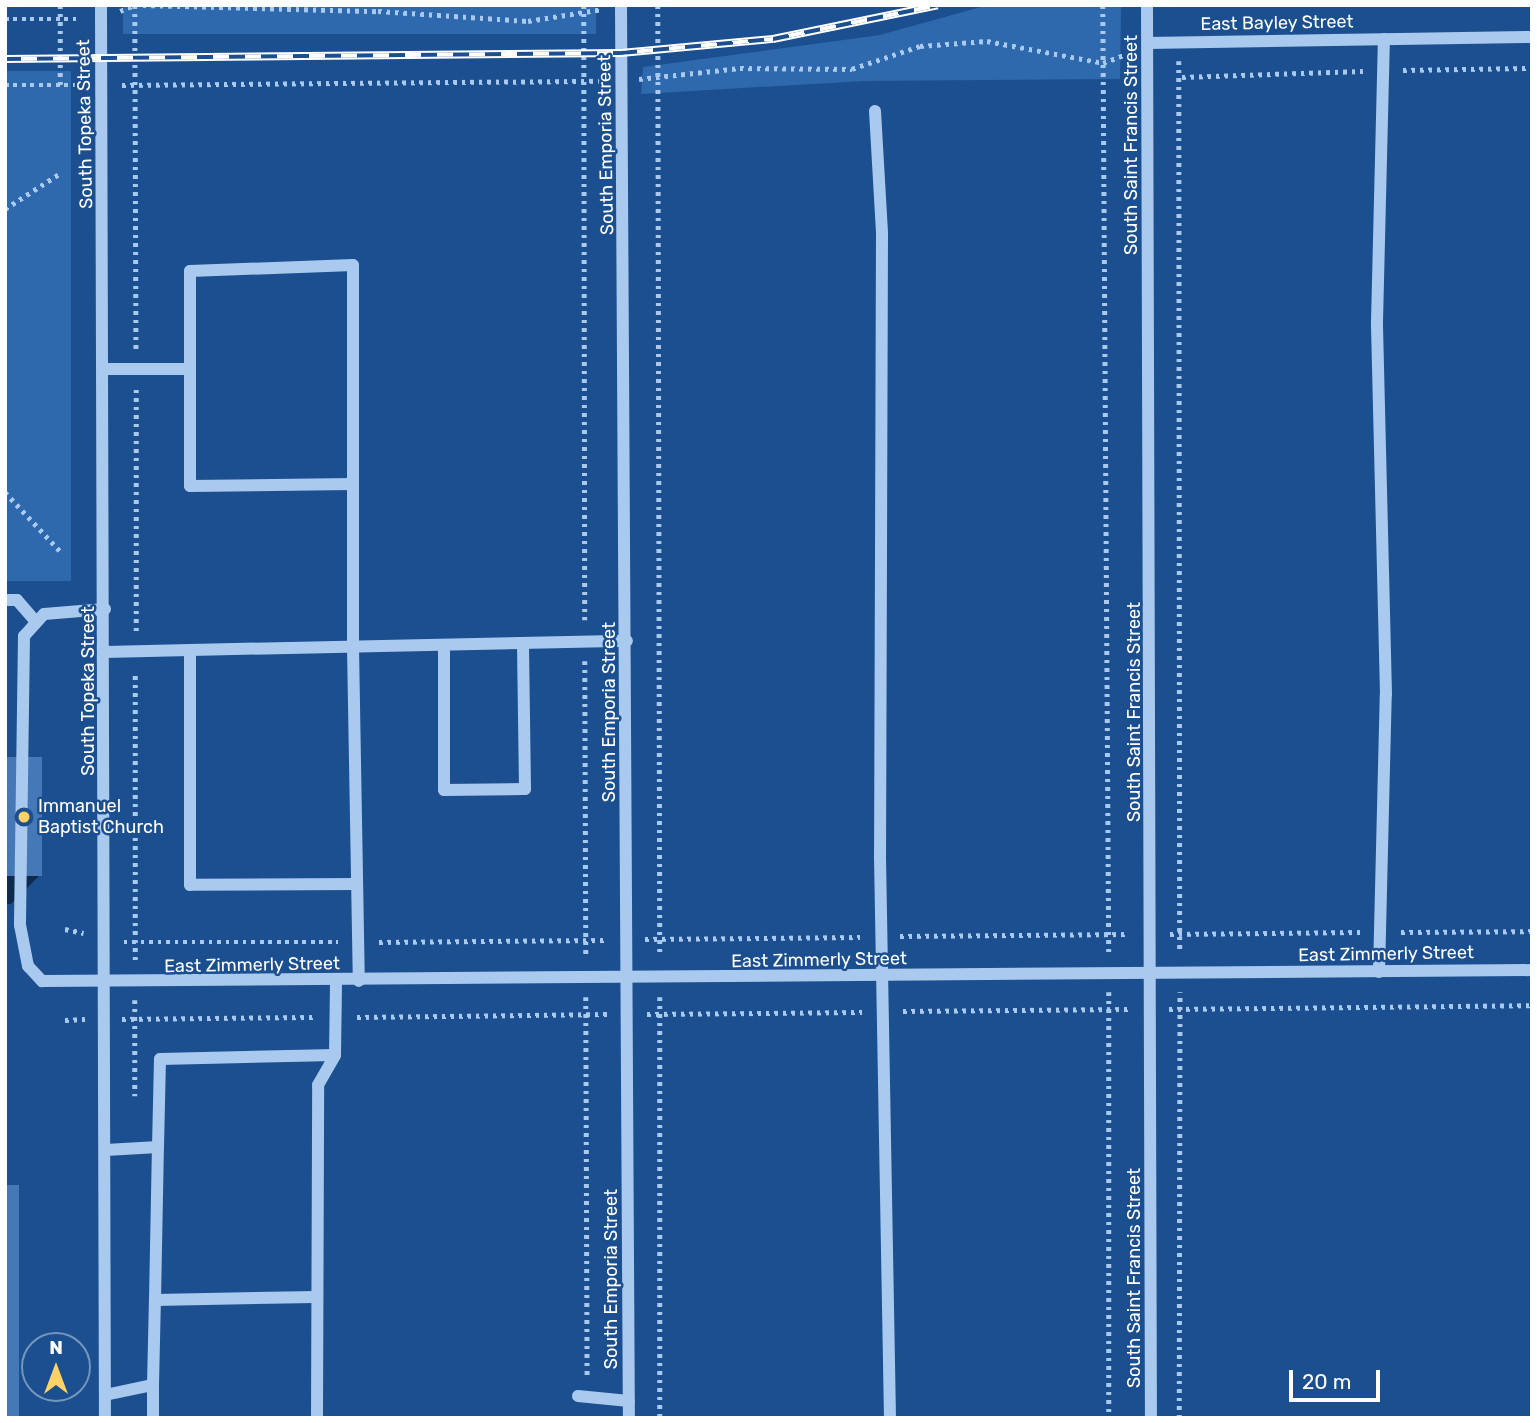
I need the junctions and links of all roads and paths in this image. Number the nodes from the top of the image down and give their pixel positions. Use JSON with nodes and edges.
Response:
{"nodes":[{"id":1,"x":60,"y":5,"type":"edge"},
{"id":2,"x":101,"y":5,"type":"edge"},
{"id":3,"x":135,"y":5,"type":"edge"},
{"id":4,"x":143,"y":5,"type":"edge"},
{"id":5,"x":584,"y":5,"type":"edge"},
{"id":6,"x":658,"y":5,"type":"edge"},
{"id":7,"x":1103,"y":5,"type":"edge"},
{"id":8,"x":1147,"y":5,"type":"edge"},
{"id":9,"x":621,"y":6,"type":"edge"},
{"id":10,"x":584,"y":12,"type":"junction"},
{"id":11,"x":5,"y":19,"type":"edge"},
{"id":12,"x":60,"y":19,"type":"junction"},
{"id":13,"x":101,"y":19,"type":"junction"},
{"id":14,"x":1532,"y":37,"type":"edge"},
{"id":15,"x":1384,"y":39,"type":"junction"},
{"id":16,"x":1175,"y":42,"type":"junction"},
{"id":17,"x":1148,"y":43,"type":"junction"},
{"id":18,"x":1103,"y":63,"type":"junction"},
{"id":19,"x":1532,"y":68,"type":"edge"},
{"id":20,"x":1383,"y":71,"type":"junction"},
{"id":21,"x":658,"y":77,"type":"junction"},
{"id":22,"x":1182,"y":77,"type":"junction"},
{"id":23,"x":584,"y":81,"type":"junction"},
{"id":24,"x":622,"y":81,"type":"junction"},
{"id":25,"x":5,"y":85,"type":"edge"},
{"id":26,"x":60,"y":85,"type":"junction"},
{"id":27,"x":102,"y":85,"type":"junction"},
{"id":28,"x":136,"y":85,"type":"junction"},
{"id":29,"x":875,"y":111,"type":"dead end"},
{"id":30,"x":59,"y":174,"type":"dead end"},
{"id":31,"x":5,"y":209,"type":"edge"},
{"id":32,"x":104,"y":369,"type":"junction"},
{"id":33,"x":136,"y":369,"type":"junction"},
{"id":34,"x":190,"y":369,"type":"junction"},
{"id":35,"x":353,"y":484,"type":"junction"},
{"id":36,"x":5,"y":492,"type":"edge"},
{"id":37,"x":61,"y":552,"type":"dead end"},
{"id":38,"x":5,"y":600,"type":"edge"},
{"id":39,"x":105,"y":609,"type":"junction"},
{"id":40,"x":36,"y":622,"type":"junction"},
{"id":41,"x":627,"y":641,"type":"junction"},
{"id":42,"x":585,"y":642,"type":"junction"},
{"id":43,"x":523,"y":643,"type":"junction"},
{"id":44,"x":444,"y":645,"type":"junction"},
{"id":45,"x":353,"y":647,"type":"junction"},
{"id":46,"x":190,"y":650,"type":"junction"},
{"id":47,"x":105,"y":652,"type":"junction"},
{"id":48,"x":135,"y":652,"type":"junction"},
{"id":49,"x":357,"y":884,"type":"junction"},
{"id":50,"x":65,"y":929,"type":"dead end"},
{"id":51,"x":1532,"y":931,"type":"edge"},
{"id":52,"x":1379,"y":932,"type":"junction"},
{"id":53,"x":1109,"y":934,"type":"junction"},
{"id":54,"x":1152,"y":934,"type":"junction"},
{"id":55,"x":1180,"y":934,"type":"junction"},
{"id":56,"x":881,"y":937,"type":"junction"},
{"id":57,"x":106,"y":938,"type":"junction"},
{"id":58,"x":660,"y":939,"type":"junction"},
{"id":59,"x":586,"y":940,"type":"junction"},
{"id":60,"x":627,"y":940,"type":"junction"},
{"id":61,"x":358,"y":942,"type":"junction"},
{"id":62,"x":135,"y":945,"type":"junction"},
{"id":63,"x":1532,"y":970,"type":"edge"},
{"id":64,"x":1379,"y":972,"type":"junction"},
{"id":65,"x":1180,"y":973,"type":"junction"},
{"id":66,"x":1109,"y":974,"type":"junction"},
{"id":67,"x":1152,"y":974,"type":"junction"},
{"id":68,"x":881,"y":977,"type":"junction"},
{"id":69,"x":627,"y":979,"type":"junction"},
{"id":70,"x":660,"y":979,"type":"junction"},
{"id":71,"x":586,"y":980,"type":"junction"},
{"id":72,"x":336,"y":981,"type":"junction"},
{"id":73,"x":359,"y":981,"type":"junction"},
{"id":74,"x":106,"y":983,"type":"junction"},
{"id":75,"x":135,"y":983,"type":"junction"},
{"id":76,"x":1532,"y":1005,"type":"edge"},
{"id":77,"x":1109,"y":1009,"type":"junction"},
{"id":78,"x":1152,"y":1009,"type":"junction"},
{"id":79,"x":1180,"y":1009,"type":"junction"},
{"id":80,"x":882,"y":1012,"type":"junction"},
{"id":81,"x":627,"y":1014,"type":"junction"},
{"id":82,"x":660,"y":1014,"type":"junction"},
{"id":83,"x":586,"y":1015,"type":"junction"},
{"id":84,"x":335,"y":1017,"type":"junction"},
{"id":85,"x":106,"y":1019,"type":"junction"},
{"id":86,"x":135,"y":1019,"type":"junction"},
{"id":87,"x":65,"y":1020,"type":"dead end"},
{"id":88,"x":335,"y":1055,"type":"junction"},
{"id":89,"x":135,"y":1107,"type":"dead end"},
{"id":90,"x":158,"y":1147,"type":"junction"},
{"id":91,"x":106,"y":1150,"type":"junction"},
{"id":92,"x":316,"y":1297,"type":"junction"},
{"id":93,"x":155,"y":1300,"type":"junction"},
{"id":94,"x":153,"y":1385,"type":"junction"},
{"id":95,"x":105,"y":1395,"type":"junction"},
{"id":96,"x":582,"y":1397,"type":"joint"},
{"id":97,"x":629,"y":1401,"type":"junction"},
{"id":98,"x":105,"y":1418,"type":"edge"},
{"id":99,"x":153,"y":1418,"type":"edge"},
{"id":100,"x":317,"y":1418,"type":"edge"},
{"id":101,"x":629,"y":1418,"type":"edge"},
{"id":102,"x":660,"y":1418,"type":"edge"},
{"id":103,"x":890,"y":1418,"type":"edge"},
{"id":104,"x":1109,"y":1418,"type":"edge"},
{"id":105,"x":1151,"y":1418,"type":"edge"},
{"id":106,"x":1180,"y":1418,"type":"edge"}],
"edges":[{"from":1,"to":12,"type":"path"},
{"from":2,"to":13,"type":"street","name":"South Topeka Street"},
{"from":3,"to":13,"type":"path"},
{"from":3,"to":28,"type":"path"},
{"from":4,"to":10,"type":"path"},
{"from":5,"to":10,"type":"path"},
{"from":6,"to":21,"type":"path"},
{"from":7,"to":18,"type":"path"},
{"from":8,"to":17,"type":"street","name":"South Saint Francis Street"},
{"from":9,"to":10,"type":"path"},
{"from":9,"to":24,"type":"street","name":"South Emporia Street"},
{"from":10,"to":23,"type":"path"},
{"from":11,"to":12,"type":"path"},
{"from":12,"to":13,"type":"path"},
{"from":12,"to":26,"type":"path"},
{"from":13,"to":27,"type":"street","name":"South Topeka Street"},
{"from":14,"to":15,"type":"street","name":"East Bayley Street"},
{"from":15,"to":16,"type":"street","name":"East Bayley Street"},
{"from":15,"to":20,"type":"street"},
{"from":16,"to":17,"type":"street","name":"East Bayley Street"},
{"from":16,"to":22,"type":"path"},
{"from":17,"to":18,"type":"path"},
{"from":17,"to":54,"type":"street","name":"South Saint Francis Street"},
{"from":18,"to":21,"type":"path"},
{"from":18,"to":53,"type":"path"},
{"from":19,"to":20,"type":"path"},
{"from":20,"to":22,"type":"path"},
{"from":20,"to":52,"type":"street"},
{"from":21,"to":24,"type":"path"},
{"from":21,"to":58,"type":"path"},
{"from":22,"to":55,"type":"path"},
{"from":23,"to":24,"type":"path"},
{"from":23,"to":28,"type":"path"},
{"from":23,"to":42,"type":"path"},
{"from":24,"to":41,"type":"street","name":"South Emporia Street"},
{"from":25,"to":26,"type":"path"},
{"from":26,"to":27,"type":"path"},
{"from":27,"to":28,"type":"path"},
{"from":27,"to":32,"type":"street","name":"South Topeka Street"},
{"from":28,"to":33,"type":"path"},
{"from":29,"to":56,"type":"street"},
{"from":30,"to":31,"type":"path"},
{"from":32,"to":33,"type":"street"},
{"from":32,"to":39,"type":"street","name":"South Topeka Street"},
{"from":33,"to":34,"type":"street"},
{"from":33,"to":48,"type":"path"},
{"from":34,"to":35,"type":"street"},
{"from":34,"to":35,"type":"street"},
{"from":35,"to":45,"type":"street"},
{"from":36,"to":37,"type":"path"},
{"from":38,"to":40,"type":"street"},
{"from":39,"to":40,"type":"street"},
{"from":39,"to":47,"type":"street","name":"South Topeka Street"},
{"from":40,"to":74,"type":"street","name":"East Zimmerly Street"},
{"from":41,"to":42,"type":"street"},
{"from":41,"to":60,"type":"street","name":"South Emporia Street"},
{"from":42,"to":43,"type":"street"},
{"from":42,"to":59,"type":"path"},
{"from":43,"to":44,"type":"street"},
{"from":43,"to":44,"type":"street"},
{"from":44,"to":45,"type":"street"},
{"from":45,"to":46,"type":"street"},
{"from":45,"to":49,"type":"street"},
{"from":46,"to":48,"type":"street"},
{"from":46,"to":49,"type":"street"},
{"from":47,"to":48,"type":"street"},
{"from":47,"to":57,"type":"street","name":"South Topeka Street"},
{"from":48,"to":62,"type":"path"},
{"from":49,"to":61,"type":"street"},
{"from":50,"to":57,"type":"path"},
{"from":51,"to":52,"type":"path"},
{"from":52,"to":55,"type":"path"},
{"from":52,"to":64,"type":"street"},
{"from":53,"to":54,"type":"path"},
{"from":53,"to":56,"type":"path"},
{"from":53,"to":66,"type":"path"},
{"from":54,"to":55,"type":"path"},
{"from":54,"to":67,"type":"street","name":"South Saint Francis Street"},
{"from":55,"to":65,"type":"path"},
{"from":56,"to":58,"type":"path"},
{"from":56,"to":68,"type":"street"},
{"from":57,"to":62,"type":"path"},
{"from":57,"to":74,"type":"street","name":"South Topeka Street"},
{"from":58,"to":60,"type":"path"},
{"from":58,"to":70,"type":"path"},
{"from":59,"to":60,"type":"path"},
{"from":59,"to":61,"type":"path"},
{"from":59,"to":71,"type":"path"},
{"from":60,"to":69,"type":"street","name":"South Emporia Street"},
{"from":61,"to":62,"type":"path"},
{"from":61,"to":73,"type":"street"},
{"from":62,"to":75,"type":"path"},
{"from":63,"to":64,"type":"street","name":"East Zimmerly Street"},
{"from":64,"to":65,"type":"street","name":"East Zimmerly Street"},
{"from":65,"to":67,"type":"street","name":"East Zimmerly Street"},
{"from":65,"to":79,"type":"path"},
{"from":66,"to":67,"type":"street","name":"East Zimmerly Street"},
{"from":66,"to":68,"type":"street","name":"East Zimmerly Street"},
{"from":66,"to":77,"type":"path"},
{"from":67,"to":78,"type":"street","name":"South Saint Francis Street"},
{"from":68,"to":70,"type":"street","name":"East Zimmerly Street"},
{"from":68,"to":80,"type":"street"},
{"from":69,"to":70,"type":"street","name":"East Zimmerly Street"},
{"from":69,"to":71,"type":"street","name":"East Zimmerly Street"},
{"from":69,"to":81,"type":"street","name":"South Emporia Street"},
{"from":70,"to":82,"type":"path"},
{"from":71,"to":73,"type":"street","name":"East Zimmerly Street"},
{"from":71,"to":83,"type":"path"},
{"from":72,"to":73,"type":"street","name":"East Zimmerly Street"},
{"from":72,"to":75,"type":"street","name":"East Zimmerly Street"},
{"from":72,"to":84,"type":"street"},
{"from":74,"to":75,"type":"street","name":"East Zimmerly Street"},
{"from":74,"to":85,"type":"street","name":"South Topeka Street"},
{"from":75,"to":86,"type":"path"},
{"from":76,"to":79,"type":"path"},
{"from":77,"to":78,"type":"path"},
{"from":77,"to":80,"type":"path"},
{"from":77,"to":104,"type":"path"},
{"from":78,"to":79,"type":"path"},
{"from":78,"to":105,"type":"street","name":"South Saint Francis Street"},
{"from":79,"to":106,"type":"path"},
{"from":80,"to":82,"type":"path"},
{"from":80,"to":103,"type":"street"},
{"from":81,"to":82,"type":"path"},
{"from":81,"to":83,"type":"path"},
{"from":81,"to":97,"type":"street","name":"South Emporia Street"},
{"from":82,"to":102,"type":"path"},
{"from":83,"to":84,"type":"path"},
{"from":83,"to":96,"type":"path"},
{"from":84,"to":86,"type":"path"},
{"from":84,"to":88,"type":"street"},
{"from":85,"to":86,"type":"path"},
{"from":85,"to":87,"type":"path"},
{"from":85,"to":91,"type":"street","name":"South Topeka Street"},
{"from":86,"to":89,"type":"path"},
{"from":88,"to":90,"type":"street"},
{"from":88,"to":92,"type":"street"},
{"from":90,"to":91,"type":"street"},
{"from":90,"to":93,"type":"street"},
{"from":91,"to":95,"type":"street","name":"South Topeka Street"},
{"from":92,"to":93,"type":"street"},
{"from":92,"to":100,"type":"street"},
{"from":93,"to":94,"type":"street"},
{"from":94,"to":95,"type":"street"},
{"from":94,"to":99,"type":"street"},
{"from":95,"to":98,"type":"street","name":"South Topeka Street"},
{"from":96,"to":97,"type":"street"},
{"from":97,"to":101,"type":"street","name":"South Emporia Street"}]}
